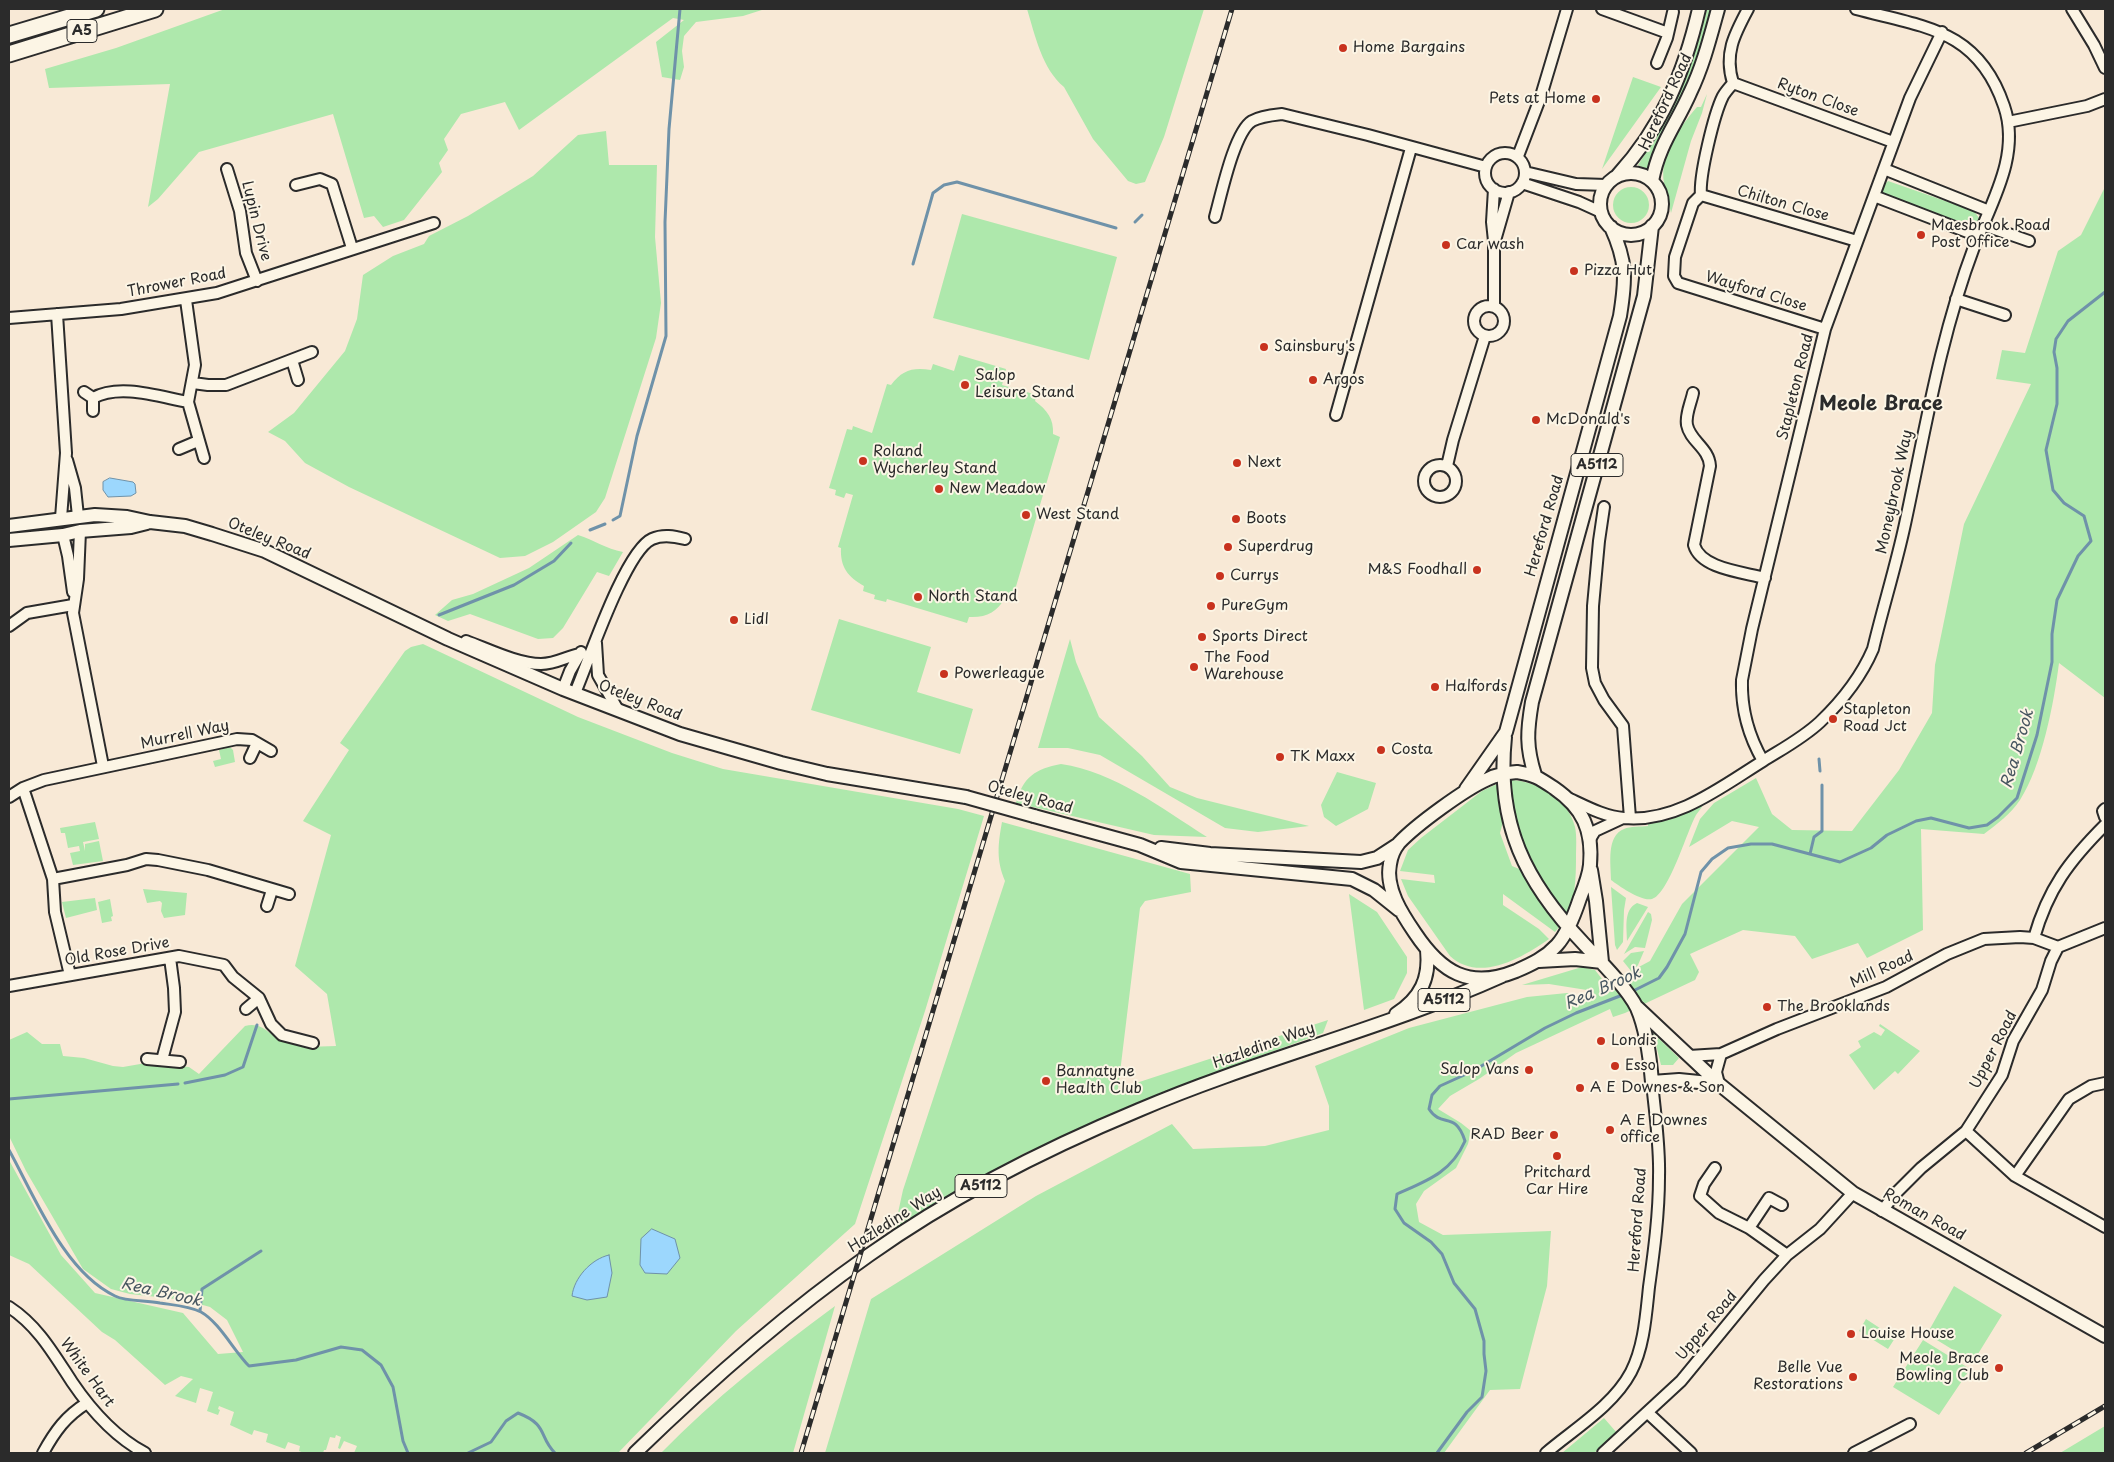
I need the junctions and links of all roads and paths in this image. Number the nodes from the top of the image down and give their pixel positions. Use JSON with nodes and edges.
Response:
{"nodes":[{"id":1,"x":96,"y":9,"type":"edge"},
{"id":2,"x":155,"y":9,"type":"edge"},
{"id":3,"x":1566,"y":9,"type":"edge"},
{"id":4,"x":1602,"y":9,"type":"edge"},
{"id":5,"x":1699,"y":9,"type":"edge"},
{"id":6,"x":1718,"y":9,"type":"edge"},
{"id":7,"x":1748,"y":9,"type":"edge"},
{"id":8,"x":1858,"y":9,"type":"edge"},
{"id":9,"x":2072,"y":9,"type":"edge"},
{"id":10,"x":1673,"y":12,"type":"dead end"},
{"id":11,"x":1942,"y":32,"type":"junction"},
{"id":12,"x":1668,"y":33,"type":"junction"},
{"id":13,"x":9,"y":35,"type":"edge"},
{"id":14,"x":9,"y":54,"type":"edge"},
{"id":15,"x":1657,"y":63,"type":"dead end"},
{"id":16,"x":2105,"y":68,"type":"edge"},
{"id":17,"x":1733,"y":83,"type":"junction"},
{"id":18,"x":2105,"y":100,"type":"edge"},
{"id":19,"x":2008,"y":122,"type":"junction"},
{"id":20,"x":1894,"y":142,"type":"junction"},
{"id":21,"x":1410,"y":148,"type":"junction"},
{"id":22,"x":1518,"y":156,"type":"junction"},
{"id":23,"x":1486,"y":167,"type":"junction"},
{"id":24,"x":227,"y":169,"type":"dead end"},
{"id":25,"x":1884,"y":169,"type":"junction"},
{"id":26,"x":1525,"y":172,"type":"junction"},
{"id":27,"x":1616,"y":176,"type":"junction"},
{"id":28,"x":1652,"y":181,"type":"junction"},
{"id":29,"x":1522,"y":183,"type":"junction"},
{"id":30,"x":296,"y":185,"type":"dead end"},
{"id":31,"x":1606,"y":185,"type":"junction"},
{"id":32,"x":1494,"y":189,"type":"junction"},
{"id":33,"x":1508,"y":192,"type":"junction"},
{"id":34,"x":1701,"y":196,"type":"junction"},
{"id":35,"x":1874,"y":196,"type":"junction"},
{"id":36,"x":1989,"y":211,"type":"junction"},
{"id":37,"x":1601,"y":212,"type":"junction"},
{"id":38,"x":1215,"y":217,"type":"dead end"},
{"id":39,"x":434,"y":222,"type":"dead end"},
{"id":40,"x":1983,"y":225,"type":"junction"},
{"id":41,"x":1652,"y":226,"type":"junction"},
{"id":42,"x":1611,"y":227,"type":"junction"},
{"id":43,"x":1978,"y":236,"type":"junction"},
{"id":44,"x":1858,"y":240,"type":"junction"},
{"id":45,"x":2030,"y":241,"type":"dead end"},
{"id":46,"x":1494,"y":242,"type":"junction"},
{"id":47,"x":352,"y":248,"type":"junction"},
{"id":48,"x":257,"y":281,"type":"junction"},
{"id":49,"x":1956,"y":299,"type":"junction"},
{"id":50,"x":186,"y":300,"type":"junction"},
{"id":51,"x":1494,"y":307,"type":"junction"},
{"id":52,"x":57,"y":314,"type":"junction"},
{"id":53,"x":2005,"y":315,"type":"dead end"},
{"id":54,"x":9,"y":318,"type":"edge"},
{"id":55,"x":1825,"y":329,"type":"junction"},
{"id":56,"x":1484,"y":336,"type":"junction"},
{"id":57,"x":312,"y":352,"type":"dead end"},
{"id":58,"x":292,"y":360,"type":"junction"},
{"id":59,"x":298,"y":380,"type":"dead end"},
{"id":60,"x":193,"y":383,"type":"junction"},
{"id":61,"x":1693,"y":393,"type":"dead end"},
{"id":62,"x":188,"y":402,"type":"junction"},
{"id":63,"x":93,"y":411,"type":"dead end"},
{"id":64,"x":1336,"y":415,"type":"dead end"},
{"id":65,"x":198,"y":441,"type":"junction"},
{"id":66,"x":179,"y":448,"type":"dead end"},
{"id":67,"x":66,"y":455,"type":"junction"},
{"id":68,"x":204,"y":458,"type":"dead end"},
{"id":69,"x":1447,"y":466,"type":"dead end"},
{"id":70,"x":1604,"y":507,"type":"dead end"},
{"id":71,"x":78,"y":516,"type":"junction"},
{"id":72,"x":62,"y":518,"type":"junction"},
{"id":73,"x":150,"y":522,"type":"junction"},
{"id":74,"x":9,"y":526,"type":"edge"},
{"id":75,"x":80,"y":531,"type":"junction"},
{"id":76,"x":63,"y":535,"type":"junction"},
{"id":77,"x":685,"y":539,"type":"dead end"},
{"id":78,"x":9,"y":540,"type":"edge"},
{"id":79,"x":1765,"y":578,"type":"junction"},
{"id":80,"x":73,"y":601,"type":"junction"},
{"id":81,"x":9,"y":626,"type":"edge"},
{"id":82,"x":596,"y":637,"type":"junction"},
{"id":83,"x":448,"y":639,"type":"junction"},
{"id":84,"x":579,"y":654,"type":"junction"},
{"id":85,"x":570,"y":691,"type":"junction"},
{"id":86,"x":618,"y":710,"type":"junction"},
{"id":87,"x":1506,"y":732,"type":"junction"},
{"id":88,"x":257,"y":743,"type":"junction"},
{"id":89,"x":271,"y":751,"type":"dead end"},
{"id":90,"x":250,"y":758,"type":"dead end"},
{"id":91,"x":1762,"y":761,"type":"junction"},
{"id":92,"x":104,"y":766,"type":"junction"},
{"id":93,"x":1502,"y":773,"type":"junction"},
{"id":94,"x":1535,"y":775,"type":"junction"},
{"id":95,"x":23,"y":788,"type":"junction"},
{"id":96,"x":1464,"y":793,"type":"junction"},
{"id":97,"x":9,"y":798,"type":"edge"},
{"id":98,"x":1570,"y":799,"type":"junction"},
{"id":99,"x":2105,"y":809,"type":"edge"},
{"id":100,"x":2105,"y":817,"type":"edge"},
{"id":101,"x":1627,"y":818,"type":"junction"},
{"id":102,"x":2105,"y":825,"type":"edge"},
{"id":103,"x":1589,"y":841,"type":"junction"},
{"id":104,"x":1398,"y":844,"type":"junction"},
{"id":105,"x":1140,"y":845,"type":"junction"},
{"id":106,"x":1590,"y":868,"type":"junction"},
{"id":107,"x":53,"y":879,"type":"junction"},
{"id":108,"x":272,"y":890,"type":"junction"},
{"id":109,"x":289,"y":894,"type":"dead end"},
{"id":110,"x":267,"y":906,"type":"dead end"},
{"id":111,"x":1401,"y":911,"type":"junction"},
{"id":112,"x":1568,"y":927,"type":"junction"},
{"id":113,"x":2105,"y":928,"type":"edge"},
{"id":114,"x":2034,"y":938,"type":"junction"},
{"id":115,"x":2058,"y":948,"type":"junction"},
{"id":116,"x":1427,"y":950,"type":"junction"},
{"id":117,"x":170,"y":958,"type":"junction"},
{"id":118,"x":1540,"y":961,"type":"junction"},
{"id":119,"x":1602,"y":962,"type":"junction"},
{"id":120,"x":70,"y":975,"type":"junction"},
{"id":121,"x":1502,"y":976,"type":"junction"},
{"id":122,"x":9,"y":986,"type":"edge"},
{"id":123,"x":259,"y":998,"type":"junction"},
{"id":124,"x":1636,"y":1007,"type":"junction"},
{"id":125,"x":246,"y":1009,"type":"dead end"},
{"id":126,"x":1385,"y":1021,"type":"junction"},
{"id":127,"x":313,"y":1043,"type":"dead end"},
{"id":128,"x":1721,"y":1054,"type":"junction"},
{"id":129,"x":1688,"y":1056,"type":"junction"},
{"id":130,"x":147,"y":1059,"type":"dead end"},
{"id":131,"x":162,"y":1060,"type":"junction"},
{"id":132,"x":180,"y":1062,"type":"dead end"},
{"id":133,"x":1652,"y":1082,"type":"junction"},
{"id":134,"x":2105,"y":1083,"type":"edge"},
{"id":135,"x":1719,"y":1084,"type":"junction"},
{"id":136,"x":1966,"y":1131,"type":"junction"},
{"id":137,"x":1715,"y":1168,"type":"dead end"},
{"id":138,"x":2015,"y":1176,"type":"junction"},
{"id":139,"x":1853,"y":1193,"type":"junction"},
{"id":140,"x":1782,"y":1205,"type":"dead end"},
{"id":141,"x":1882,"y":1211,"type":"junction"},
{"id":142,"x":2105,"y":1227,"type":"edge"},
{"id":143,"x":1749,"y":1228,"type":"junction"},
{"id":144,"x":1787,"y":1256,"type":"junction"},
{"id":145,"x":10,"y":1310,"type":"edge"},
{"id":146,"x":2105,"y":1336,"type":"edge"},
{"id":147,"x":87,"y":1403,"type":"junction"},
{"id":148,"x":1648,"y":1412,"type":"junction"},
{"id":149,"x":1910,"y":1424,"type":"dead end"},
{"id":150,"x":43,"y":1453,"type":"edge"},
{"id":151,"x":145,"y":1453,"type":"edge"},
{"id":152,"x":635,"y":1453,"type":"edge"},
{"id":153,"x":1546,"y":1453,"type":"edge"},
{"id":154,"x":1602,"y":1453,"type":"edge"},
{"id":155,"x":1691,"y":1453,"type":"edge"},
{"id":156,"x":1854,"y":1453,"type":"edge"}],
"edges":[{"from":1,"to":13,"type":"highway","number":"A5"},
{"from":2,"to":14,"type":"highway","number":"A5"},
{"from":3,"to":22,"type":"street"},
{"from":4,"to":12,"type":"street"},
{"from":5,"to":27,"type":"main road","name":"Hereford Road"},
{"from":6,"to":28,"type":"main road","name":"Hereford Road"},
{"from":7,"to":17,"type":"street"},
{"from":8,"to":11,"type":"street","name":"Moneybrook Way"},
{"from":9,"to":16,"type":"street"},
{"from":10,"to":12,"type":"street"},
{"from":11,"to":19,"type":"street","name":"Moneybrook Way"},
{"from":11,"to":20,"type":"street","name":"Stapleton Road"},
{"from":12,"to":15,"type":"street"},
{"from":17,"to":20,"type":"street","name":"Ryton Close"},
{"from":17,"to":34,"type":"street"},
{"from":18,"to":19,"type":"street"},
{"from":19,"to":36,"type":"street","name":"Moneybrook Way"},
{"from":20,"to":25,"type":"street","name":"Stapleton Road"},
{"from":21,"to":23,"type":"street"},
{"from":21,"to":38,"type":"street"},
{"from":21,"to":64,"type":"street"},
{"from":22,"to":23,"type":"street"},
{"from":22,"to":26,"type":"street"},
{"from":23,"to":32,"type":"street"},
{"from":24,"to":48,"type":"street","name":"Lupin Drive"},
{"from":25,"to":35,"type":"street","name":"Stapleton Road"},
{"from":25,"to":36,"type":"street"},
{"from":26,"to":29,"type":"street"},
{"from":26,"to":31,"type":"street"},
{"from":27,"to":28,"type":"main road"},
{"from":27,"to":31,"type":"main road"},
{"from":28,"to":41,"type":"main road","number":"A5112"},
{"from":29,"to":33,"type":"street"},
{"from":29,"to":37,"type":"street"},
{"from":30,"to":47,"type":"street"},
{"from":31,"to":37,"type":"main road"},
{"from":32,"to":33,"type":"street"},
{"from":32,"to":46,"type":"street"},
{"from":33,"to":46,"type":"street"},
{"from":34,"to":44,"type":"street","name":"Chilton Close"},
{"from":34,"to":55,"type":"street","name":"Wayford Close"},
{"from":35,"to":43,"type":"street"},
{"from":35,"to":44,"type":"street","name":"Stapleton Road"},
{"from":36,"to":40,"type":"street","name":"Moneybrook Way"},
{"from":37,"to":42,"type":"main road","number":"A5112"},
{"from":39,"to":47,"type":"street","name":"Thrower Road"},
{"from":40,"to":43,"type":"street","name":"Moneybrook Way"},
{"from":40,"to":45,"type":"street"},
{"from":41,"to":42,"type":"main road"},
{"from":41,"to":94,"type":"main road","number":"A5112"},
{"from":42,"to":87,"type":"main road","name":"Hereford Road","number":"A5112"},
{"from":43,"to":49,"type":"street","name":"Moneybrook Way"},
{"from":44,"to":55,"type":"street","name":"Stapleton Road"},
{"from":46,"to":51,"type":"street"},
{"from":47,"to":48,"type":"street","name":"Thrower Road"},
{"from":48,"to":50,"type":"street","name":"Thrower Road"},
{"from":49,"to":53,"type":"street"},
{"from":49,"to":91,"type":"street","name":"Moneybrook Way"},
{"from":50,"to":52,"type":"street","name":"Thrower Road"},
{"from":50,"to":60,"type":"street"},
{"from":51,"to":56,"type":"street"},
{"from":51,"to":56,"type":"street"},
{"from":52,"to":54,"type":"street","name":"Thrower Road"},
{"from":52,"to":67,"type":"street"},
{"from":55,"to":79,"type":"street","name":"Stapleton Road"},
{"from":56,"to":69,"type":"street"},
{"from":57,"to":58,"type":"street"},
{"from":58,"to":59,"type":"street"},
{"from":58,"to":60,"type":"street"},
{"from":60,"to":62,"type":"street"},
{"from":61,"to":79,"type":"street"},
{"from":62,"to":63,"type":"street"},
{"from":62,"to":65,"type":"street"},
{"from":65,"to":66,"type":"street"},
{"from":65,"to":68,"type":"street"},
{"from":67,"to":71,"type":"street"},
{"from":67,"to":72,"type":"street"},
{"from":70,"to":101,"type":"street"},
{"from":71,"to":72,"type":"main road","name":"Oteley Road"},
{"from":71,"to":73,"type":"main road","name":"Oteley Road"},
{"from":71,"to":75,"type":"main road"},
{"from":72,"to":74,"type":"main road","name":"Oteley Road"},
{"from":72,"to":76,"type":"main road"},
{"from":73,"to":75,"type":"main road","name":"Oteley Road"},
{"from":73,"to":83,"type":"main road","name":"Oteley Road"},
{"from":75,"to":76,"type":"main road","name":"Oteley Road"},
{"from":75,"to":80,"type":"street"},
{"from":76,"to":78,"type":"main road","name":"Oteley Road"},
{"from":76,"to":80,"type":"street"},
{"from":77,"to":82,"type":"street"},
{"from":79,"to":91,"type":"street","name":"Stapleton Road"},
{"from":80,"to":81,"type":"street"},
{"from":80,"to":92,"type":"street"},
{"from":82,"to":84,"type":"street"},
{"from":82,"to":85,"type":"street"},
{"from":82,"to":86,"type":"street"},
{"from":83,"to":84,"type":"street"},
{"from":83,"to":85,"type":"main road","name":"Oteley Road"},
{"from":84,"to":85,"type":"street"},
{"from":85,"to":86,"type":"main road","name":"Oteley Road"},
{"from":86,"to":105,"type":"main road","name":"Oteley Road","bridge":true},
{"from":87,"to":93,"type":"main road","name":"Hereford Road"},
{"from":87,"to":96,"type":"main road","name":"Hereford Road","number":"A5112"},
{"from":88,"to":89,"type":"street","name":"Murrell Way"},
{"from":88,"to":90,"type":"street"},
{"from":88,"to":92,"type":"street","name":"Murrell Way"},
{"from":91,"to":101,"type":"street","name":"Moneybrook Way"},
{"from":92,"to":95,"type":"street","name":"Murrell Way"},
{"from":93,"to":94,"type":"main road"},
{"from":93,"to":96,"type":"main road"},
{"from":93,"to":112,"type":"main road","name":"Hereford Road"},
{"from":94,"to":98,"type":"main road"},
{"from":95,"to":97,"type":"street","name":"Murrell Way"},
{"from":95,"to":107,"type":"street"},
{"from":96,"to":104,"type":"main road","name":"Oteley Road"},
{"from":98,"to":101,"type":"street","name":"Moneybrook Way"},
{"from":98,"to":103,"type":"main road"},
{"from":99,"to":100,"type":"street"},
{"from":101,"to":103,"type":"street","name":"Moneybrook Way"},
{"from":102,"to":114,"type":"street"},
{"from":103,"to":106,"type":"main road"},
{"from":104,"to":105,"type":"main road","name":"Oteley Road"},
{"from":104,"to":111,"type":"main road"},
{"from":105,"to":111,"type":"main road","name":"Oteley Road"},
{"from":106,"to":112,"type":"main road"},
{"from":106,"to":119,"type":"main road"},
{"from":107,"to":108,"type":"street"},
{"from":107,"to":120,"type":"street"},
{"from":108,"to":109,"type":"street"},
{"from":108,"to":110,"type":"street"},
{"from":111,"to":116,"type":"main road"},
{"from":112,"to":118,"type":"main road"},
{"from":112,"to":119,"type":"main road","name":"Hereford Road"},
{"from":113,"to":115,"type":"street"},
{"from":114,"to":115,"type":"street","name":"Mill Road"},
{"from":114,"to":128,"type":"street","name":"Mill Road"},
{"from":115,"to":136,"type":"street","name":"Upper Road"},
{"from":116,"to":121,"type":"main road"},
{"from":116,"to":126,"type":"main road","name":"Hazledine Way","number":"A5112"},
{"from":117,"to":120,"type":"street","name":"Old Rose Drive"},
{"from":117,"to":123,"type":"street","name":"Old Rose Drive"},
{"from":117,"to":131,"type":"street"},
{"from":118,"to":119,"type":"main road"},
{"from":118,"to":121,"type":"main road"},
{"from":119,"to":124,"type":"main road","name":"Hereford Road"},
{"from":120,"to":122,"type":"street","name":"Old Rose Drive"},
{"from":121,"to":126,"type":"main road","name":"Hazledine Way","number":"A5112"},
{"from":123,"to":125,"type":"street"},
{"from":123,"to":127,"type":"street","name":"Old Rose Drive"},
{"from":124,"to":129,"type":"main road","name":"Roman Road"},
{"from":124,"to":133,"type":"main road","name":"Hereford Road"},
{"from":126,"to":152,"type":"main road","name":"Hazledine Way","number":"A5112"},
{"from":128,"to":129,"type":"street","name":"Mill Road"},
{"from":128,"to":135,"type":"street"},
{"from":129,"to":135,"type":"main road","name":"Roman Road"},
{"from":130,"to":131,"type":"street"},
{"from":131,"to":132,"type":"street"},
{"from":133,"to":135,"type":"main road"},
{"from":133,"to":153,"type":"street","name":"Hereford Road"},
{"from":134,"to":138,"type":"street"},
{"from":135,"to":139,"type":"main road","name":"Roman Road"},
{"from":136,"to":138,"type":"street"},
{"from":136,"to":141,"type":"street","name":"Upper Road"},
{"from":137,"to":143,"type":"street"},
{"from":138,"to":142,"type":"street"},
{"from":139,"to":141,"type":"main road","name":"Roman Road"},
{"from":139,"to":144,"type":"street","name":"Upper Road"},
{"from":140,"to":143,"type":"street"},
{"from":141,"to":146,"type":"main road","name":"Roman Road"},
{"from":143,"to":144,"type":"street"},
{"from":144,"to":148,"type":"street","name":"Upper Road"},
{"from":145,"to":147,"type":"street","name":"White Hart"},
{"from":147,"to":150,"type":"street"},
{"from":147,"to":151,"type":"street","name":"White Hart"},
{"from":148,"to":154,"type":"street","name":"Upper Road"},
{"from":148,"to":155,"type":"street"},
{"from":149,"to":156,"type":"street"}]}
